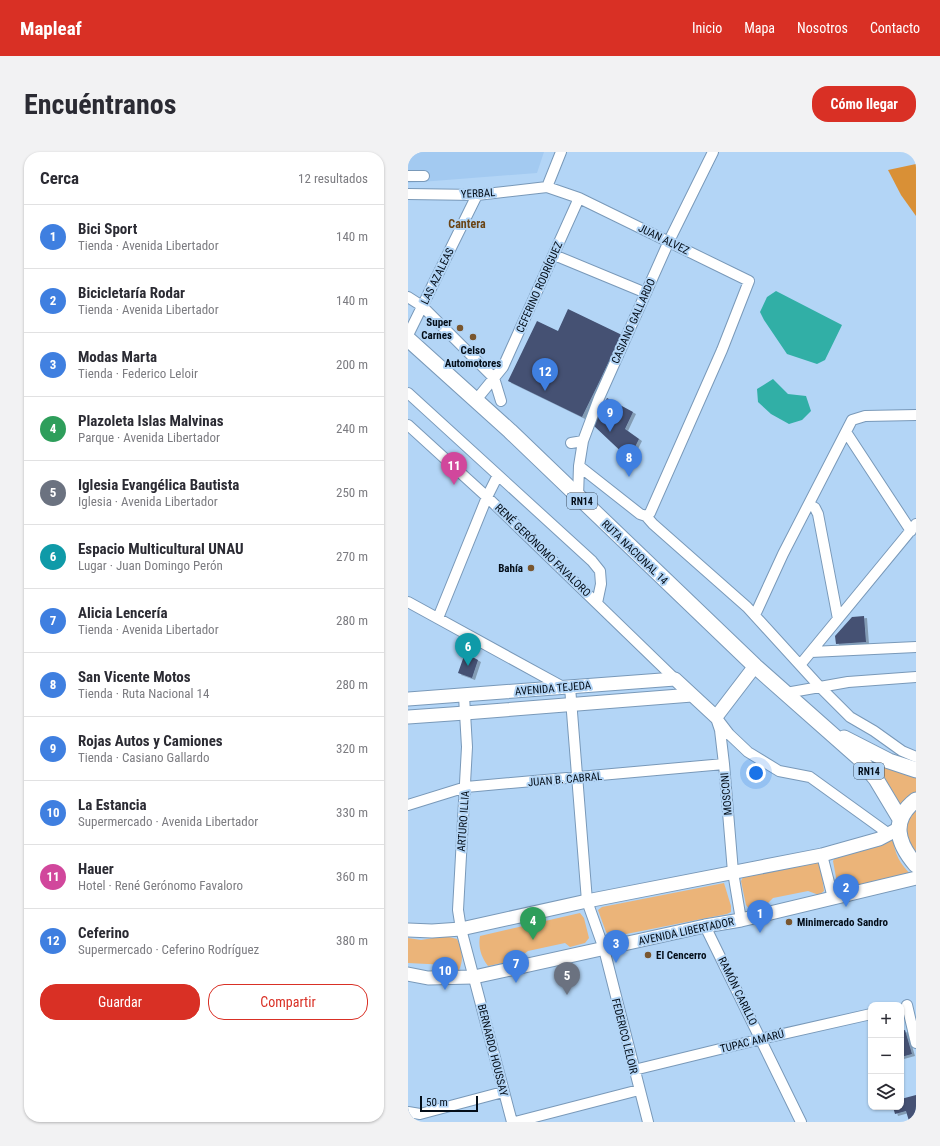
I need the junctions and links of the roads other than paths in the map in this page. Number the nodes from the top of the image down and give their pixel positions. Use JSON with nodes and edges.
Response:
{"nodes":[{"id":1,"x":561,"y":152,"type":"edge"},
{"id":2,"x":713,"y":152,"type":"edge"},
{"id":3,"x":408,"y":176,"type":"edge"},
{"id":4,"x":424,"y":176,"type":"dead end"},
{"id":5,"x":547,"y":187,"type":"junction"},
{"id":6,"x":408,"y":194,"type":"edge"},
{"id":7,"x":477,"y":195,"type":"junction"},
{"id":8,"x":579,"y":198,"type":"junction"},
{"id":9,"x":669,"y":241,"type":"junction"},
{"id":10,"x":554,"y":255,"type":"junction"},
{"id":11,"x":646,"y":293,"type":"junction"},
{"id":12,"x":408,"y":297,"type":"edge"},
{"id":13,"x":422,"y":306,"type":"junction"},
{"id":14,"x":408,"y":336,"type":"edge"},
{"id":15,"x":408,"y":339,"type":"edge"},
{"id":16,"x":494,"y":378,"type":"junction"},
{"id":17,"x":408,"y":393,"type":"edge"},
{"id":18,"x":476,"y":400,"type":"junction"},
{"id":19,"x":501,"y":401,"type":"dead end"},
{"id":20,"x":916,"y":415,"type":"edge"},
{"id":21,"x":408,"y":425,"type":"edge"},
{"id":22,"x":846,"y":432,"type":"junction"},
{"id":23,"x":583,"y":440,"type":"junction"},
{"id":24,"x":571,"y":443,"type":"dead end"},
{"id":25,"x":579,"y":466,"type":"junction"},
{"id":26,"x":498,"y":475,"type":"junction"},
{"id":27,"x":487,"y":497,"type":"junction"},
{"id":28,"x":578,"y":497,"type":"junction"},
{"id":29,"x":809,"y":504,"type":"junction"},
{"id":30,"x":646,"y":516,"type":"junction"},
{"id":31,"x":913,"y":528,"type":"edge"},
{"id":32,"x":408,"y":602,"type":"edge"},
{"id":33,"x":597,"y":603,"type":"junction"},
{"id":34,"x":755,"y":615,"type":"junction"},
{"id":35,"x":438,"y":618,"type":"junction"},
{"id":36,"x":838,"y":619,"type":"junction"},
{"id":37,"x":916,"y":647,"type":"edge"},
{"id":38,"x":811,"y":652,"type":"junction"},
{"id":39,"x":800,"y":665,"type":"junction"},
{"id":40,"x":755,"y":666,"type":"junction"},
{"id":41,"x":916,"y":677,"type":"edge"},
{"id":42,"x":675,"y":679,"type":"junction"},
{"id":43,"x":567,"y":687,"type":"junction"},
{"id":44,"x":820,"y":687,"type":"junction"},
{"id":45,"x":786,"y":693,"type":"junction"},
{"id":46,"x":692,"y":695,"type":"junction"},
{"id":47,"x":464,"y":696,"type":"junction"},
{"id":48,"x":408,"y":699,"type":"edge"},
{"id":49,"x":572,"y":705,"type":"junction"},
{"id":50,"x":465,"y":713,"type":"junction"},
{"id":51,"x":408,"y":717,"type":"edge"},
{"id":52,"x":716,"y":717,"type":"junction"},
{"id":53,"x":829,"y":730,"type":"junction"},
{"id":54,"x":916,"y":757,"type":"edge"},
{"id":55,"x":724,"y":764,"type":"junction"},
{"id":56,"x":916,"y":770,"type":"edge"},
{"id":57,"x":577,"y":778,"type":"junction"},
{"id":58,"x":466,"y":787,"type":"junction"},
{"id":59,"x":916,"y":800,"type":"edge"},
{"id":60,"x":408,"y":805,"type":"edge"},
{"id":61,"x":895,"y":827,"type":"junction"},
{"id":62,"x":822,"y":855,"type":"junction"},
{"id":63,"x":916,"y":865,"type":"edge"},
{"id":64,"x":733,"y":872,"type":"junction"},
{"id":65,"x":916,"y":878,"type":"edge"},
{"id":66,"x":833,"y":898,"type":"junction"},
{"id":67,"x":587,"y":901,"type":"junction"},
{"id":68,"x":741,"y":920,"type":"junction"},
{"id":69,"x":705,"y":926,"type":"junction"},
{"id":70,"x":461,"y":929,"type":"junction"},
{"id":71,"x":408,"y":930,"type":"edge"},
{"id":72,"x":604,"y":949,"type":"junction"},
{"id":73,"x":408,"y":974,"type":"edge"},
{"id":74,"x":474,"y":977,"type":"junction"},
{"id":75,"x":908,"y":1005,"type":"edge"},
{"id":76,"x":868,"y":1015,"type":"edge"},
{"id":77,"x":761,"y":1039,"type":"junction"},
{"id":78,"x":916,"y":1043,"type":"edge"},
{"id":79,"x":634,"y":1070,"type":"junction"},
{"id":80,"x":639,"y":1090,"type":"junction"},
{"id":81,"x":504,"y":1092,"type":"junction"},
{"id":82,"x":408,"y":1112,"type":"edge"},
{"id":83,"x":420,"y":1118,"type":"edge"},
{"id":84,"x":512,"y":1122,"type":"edge"},
{"id":85,"x":515,"y":1122,"type":"edge"},
{"id":86,"x":648,"y":1122,"type":"edge"},
{"id":87,"x":801,"y":1122,"type":"edge"}],
"edges":[{"from":1,"to":5,"type":"street"},
{"from":2,"to":9,"type":"street","name":"CASIANO GALLARDO"},
{"from":3,"to":4,"type":"street"},
{"from":5,"to":7,"type":"street","name":"YERBAL"},
{"from":5,"to":8,"type":"street"},
{"from":6,"to":7,"type":"street","name":"YERBAL"},
{"from":7,"to":13,"type":"street","name":"LAS AZALEAS"},
{"from":8,"to":9,"type":"street","name":"JUAN ALVEZ"},
{"from":8,"to":10,"type":"street","name":"CEFERINO RODRÍGUEZ"},
{"from":9,"to":11,"type":"street","name":"CASIANO GALLARDO"},
{"from":9,"to":30,"type":"street","name":"JUAN ALVEZ"},
{"from":10,"to":11,"type":"street"},
{"from":10,"to":16,"type":"street","name":"CEFERINO RODRÍGUEZ"},
{"from":11,"to":23,"type":"street","name":"CASIANO GALLARDO"},
{"from":12,"to":13,"type":"street"},
{"from":13,"to":14,"type":"street","name":"LAS AZALEAS"},
{"from":13,"to":16,"type":"street"},
{"from":15,"to":18,"type":"highway","name":"RUTA NACIONAL 14","number":"RN14"},
{"from":16,"to":18,"type":"street","name":"CEFERINO RODRÍGUEZ"},
{"from":16,"to":19,"type":"street"},
{"from":17,"to":26,"type":"street"},
{"from":18,"to":28,"type":"highway","name":"RUTA NACIONAL 14","number":"RN14"},
{"from":20,"to":22,"type":"street"},
{"from":21,"to":27,"type":"street","name":"RENÉ GERÓNOMO FAVALORO"},
{"from":22,"to":29,"type":"street"},
{"from":22,"to":31,"type":"street"},
{"from":23,"to":24,"type":"street"},
{"from":23,"to":25,"type":"street","name":"CASIANO GALLARDO"},
{"from":25,"to":28,"type":"street","name":"CASIANO GALLARDO"},
{"from":25,"to":30,"type":"street"},
{"from":26,"to":27,"type":"street"},
{"from":26,"to":33,"type":"street"},
{"from":27,"to":33,"type":"street","name":"RENÉ GERÓNOMO FAVALORO"},
{"from":27,"to":35,"type":"street"},
{"from":28,"to":40,"type":"highway","name":"RUTA NACIONAL 14","number":"RN14"},
{"from":29,"to":34,"type":"street"},
{"from":29,"to":36,"type":"street"},
{"from":30,"to":34,"type":"street"},
{"from":31,"to":36,"type":"street"},
{"from":32,"to":35,"type":"street"},
{"from":33,"to":42,"type":"street","name":"RENÉ GERÓNOMO FAVALORO"},
{"from":34,"to":39,"type":"street"},
{"from":35,"to":43,"type":"street"},
{"from":36,"to":38,"type":"street"},
{"from":37,"to":38,"type":"street"},
{"from":38,"to":39,"type":"street"},
{"from":39,"to":44,"type":"street"},
{"from":40,"to":45,"type":"highway","name":"RUTA NACIONAL 14","number":"RN14"},
{"from":40,"to":52,"type":"main road"},
{"from":41,"to":44,"type":"street"},
{"from":42,"to":43,"type":"main road","name":"AVENIDA TEJEDA"},
{"from":42,"to":46,"type":"main road"},
{"from":43,"to":47,"type":"main road","name":"AVENIDA TEJEDA"},
{"from":43,"to":49,"type":"street","name":"FEDERICO LELOIR"},
{"from":44,"to":45,"type":"street"},
{"from":44,"to":54,"type":"street"},
{"from":45,"to":53,"type":"highway","name":"RUTA NACIONAL 14","number":"RN14"},
{"from":46,"to":49,"type":"main road","name":"AVENIDA TEJEDA"},
{"from":46,"to":52,"type":"main road"},
{"from":47,"to":48,"type":"main road","name":"AVENIDA TEJEDA"},
{"from":47,"to":50,"type":"street","name":"ARTURO ILLIA"},
{"from":49,"to":50,"type":"main road","name":"AVENIDA TEJEDA"},
{"from":49,"to":57,"type":"street","name":"FEDERICO LELOIR"},
{"from":50,"to":51,"type":"main road","name":"AVENIDA TEJEDA"},
{"from":50,"to":58,"type":"street","name":"ARTURO ILLIA"},
{"from":52,"to":55,"type":"street","name":"MOSCONI"},
{"from":52,"to":61,"type":"street"},
{"from":53,"to":56,"type":"highway","name":"RUTA NACIONAL 14","number":"RN14"},
{"from":53,"to":61,"type":"highway","name":"RUTA NACIONAL 14","number":"RN14"},
{"from":55,"to":57,"type":"street","name":"JUAN B. CABRAL"},
{"from":55,"to":64,"type":"street","name":"MOSCONI"},
{"from":57,"to":58,"type":"street","name":"JUAN B. CABRAL"},
{"from":57,"to":67,"type":"street","name":"FEDERICO LELOIR"},
{"from":58,"to":60,"type":"street","name":"JUAN B. CABRAL"},
{"from":58,"to":70,"type":"street","name":"ARTURO ILLIA"},
{"from":59,"to":61,"type":"highway"},
{"from":61,"to":62,"type":"main road"},
{"from":61,"to":63,"type":"highway","name":"RUTA NACIONAL 14","number":"RN14"},
{"from":62,"to":64,"type":"main road"},
{"from":62,"to":66,"type":"street"},
{"from":64,"to":67,"type":"main road"},
{"from":64,"to":68,"type":"street","name":"MOSCONI"},
{"from":65,"to":66,"type":"main road","name":"AVENIDA LIBERTADOR"},
{"from":66,"to":68,"type":"main road","name":"AVENIDA LIBERTADOR"},
{"from":67,"to":70,"type":"main road"},
{"from":67,"to":72,"type":"street","name":"FEDERICO LELOIR"},
{"from":68,"to":69,"type":"main road","name":"AVENIDA LIBERTADOR"},
{"from":69,"to":72,"type":"main road","name":"AVENIDA LIBERTADOR"},
{"from":69,"to":77,"type":"street","name":"RAMÓN CARILLO"},
{"from":70,"to":71,"type":"main road"},
{"from":70,"to":74,"type":"street","name":"ARTURO ILLIA"},
{"from":72,"to":74,"type":"main road","name":"AVENIDA LIBERTADOR"},
{"from":72,"to":79,"type":"street","name":"FEDERICO LELOIR"},
{"from":73,"to":74,"type":"main road","name":"AVENIDA LIBERTADOR"},
{"from":74,"to":81,"type":"street","name":"BERNARDO HOUSSAY"},
{"from":75,"to":78,"type":"street"},
{"from":76,"to":77,"type":"street","name":"TUPAC AMARÚ"},
{"from":77,"to":79,"type":"street","name":"TUPAC AMARÚ"},
{"from":77,"to":87,"type":"street","name":"RAMÓN CARILLO"},
{"from":79,"to":80,"type":"street","name":"FEDERICO LELOIR"},
{"from":80,"to":85,"type":"street"},
{"from":80,"to":86,"type":"street","name":"FEDERICO LELOIR"},
{"from":81,"to":83,"type":"street"},
{"from":81,"to":84,"type":"street","name":"BERNARDO HOUSSAY"},
{"from":82,"to":83,"type":"street"}]}
